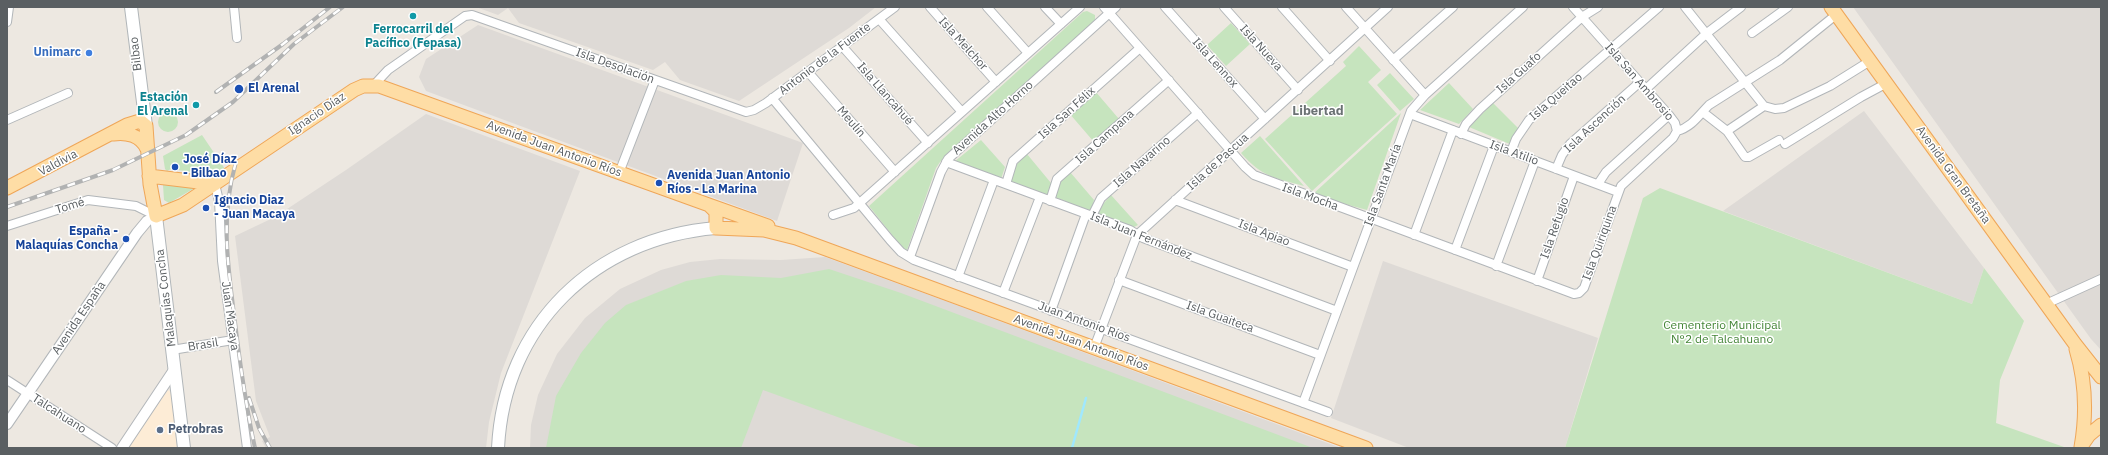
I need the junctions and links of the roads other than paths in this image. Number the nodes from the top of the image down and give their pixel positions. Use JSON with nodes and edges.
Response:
{"nodes":[{"id":1,"x":9,"y":7,"type":"edge"},
{"id":2,"x":130,"y":7,"type":"edge"},
{"id":3,"x":234,"y":7,"type":"edge"},
{"id":4,"x":895,"y":7,"type":"edge"},
{"id":5,"x":930,"y":7,"type":"edge"},
{"id":6,"x":987,"y":7,"type":"edge"},
{"id":7,"x":1045,"y":7,"type":"edge"},
{"id":8,"x":1080,"y":7,"type":"edge"},
{"id":9,"x":1116,"y":7,"type":"edge"},
{"id":10,"x":1165,"y":7,"type":"edge"},
{"id":11,"x":1224,"y":7,"type":"edge"},
{"id":12,"x":1282,"y":7,"type":"edge"},
{"id":13,"x":1346,"y":7,"type":"edge"},
{"id":14,"x":1388,"y":7,"type":"edge"},
{"id":15,"x":1453,"y":7,"type":"edge"},
{"id":16,"x":1522,"y":7,"type":"edge"},
{"id":17,"x":1573,"y":7,"type":"edge"},
{"id":18,"x":1598,"y":7,"type":"edge"},
{"id":19,"x":1660,"y":7,"type":"edge"},
{"id":20,"x":1685,"y":7,"type":"edge"},
{"id":21,"x":1741,"y":7,"type":"edge"},
{"id":22,"x":1788,"y":7,"type":"edge"},
{"id":23,"x":1107,"y":10,"type":"edge"},
{"id":24,"x":1834,"y":11,"type":"edge"},
{"id":25,"x":1582,"y":17,"type":"junction"},
{"id":26,"x":878,"y":19,"type":"junction"},
{"id":27,"x":7,"y":22,"type":"edge"},
{"id":28,"x":1060,"y":24,"type":"junction"},
{"id":29,"x":1366,"y":29,"type":"junction"},
{"id":30,"x":1706,"y":33,"type":"junction"},
{"id":31,"x":1752,"y":33,"type":"dead end"},
{"id":32,"x":237,"y":38,"type":"dead end"},
{"id":33,"x":842,"y":46,"type":"junction"},
{"id":34,"x":1140,"y":48,"type":"junction"},
{"id":35,"x":1611,"y":50,"type":"junction"},
{"id":36,"x":1028,"y":53,"type":"junction"},
{"id":37,"x":1393,"y":60,"type":"junction"},
{"id":38,"x":1330,"y":61,"type":"junction"},
{"id":39,"x":1870,"y":61,"type":"junction"},
{"id":40,"x":808,"y":72,"type":"junction"},
{"id":41,"x":655,"y":80,"type":"junction"},
{"id":42,"x":1169,"y":80,"type":"junction"},
{"id":43,"x":1745,"y":81,"type":"junction"},
{"id":44,"x":996,"y":82,"type":"junction"},
{"id":45,"x":1640,"y":82,"type":"junction"},
{"id":46,"x":1886,"y":83,"type":"junction"},
{"id":47,"x":374,"y":85,"type":"junction"},
{"id":48,"x":1646,"y":89,"type":"junction"},
{"id":49,"x":1298,"y":90,"type":"junction"},
{"id":50,"x":68,"y":94,"type":"dead end"},
{"id":51,"x":1425,"y":95,"type":"junction"},
{"id":52,"x":772,"y":98,"type":"junction"},
{"id":53,"x":1764,"y":106,"type":"junction"},
{"id":54,"x":754,"y":110,"type":"joint"},
{"id":55,"x":962,"y":112,"type":"junction"},
{"id":56,"x":1198,"y":113,"type":"junction"},
{"id":57,"x":1704,"y":113,"type":"junction"},
{"id":58,"x":1410,"y":114,"type":"junction"},
{"id":59,"x":1669,"y":114,"type":"junction"},
{"id":60,"x":1266,"y":119,"type":"junction"},
{"id":61,"x":7,"y":120,"type":"edge"},
{"id":62,"x":138,"y":129,"type":"junction"},
{"id":63,"x":1453,"y":130,"type":"junction"},
{"id":64,"x":1677,"y":131,"type":"junction"},
{"id":65,"x":1727,"y":132,"type":"junction"},
{"id":66,"x":1461,"y":134,"type":"junction"},
{"id":67,"x":928,"y":143,"type":"junction"},
{"id":68,"x":1494,"y":146,"type":"junction"},
{"id":69,"x":1231,"y":150,"type":"junction"},
{"id":70,"x":1511,"y":152,"type":"junction"},
{"id":71,"x":1535,"y":161,"type":"junction"},
{"id":72,"x":946,"y":162,"type":"junction"},
{"id":73,"x":1556,"y":169,"type":"junction"},
{"id":74,"x":895,"y":172,"type":"junction"},
{"id":75,"x":619,"y":173,"type":"junction"},
{"id":76,"x":149,"y":176,"type":"junction"},
{"id":77,"x":1574,"y":176,"type":"junction"},
{"id":78,"x":994,"y":180,"type":"junction"},
{"id":79,"x":215,"y":184,"type":"junction"},
{"id":80,"x":1006,"y":184,"type":"junction"},
{"id":81,"x":1598,"y":184,"type":"junction"},
{"id":82,"x":7,"y":185,"type":"edge"},
{"id":83,"x":1618,"y":192,"type":"junction"},
{"id":84,"x":1040,"y":197,"type":"junction"},
{"id":85,"x":1175,"y":200,"type":"junction"},
{"id":86,"x":1050,"y":201,"type":"junction"},
{"id":87,"x":861,"y":202,"type":"junction"},
{"id":88,"x":709,"y":205,"type":"junction"},
{"id":89,"x":833,"y":215,"type":"dead end"},
{"id":90,"x":1089,"y":215,"type":"junction"},
{"id":91,"x":156,"y":216,"type":"junction"},
{"id":92,"x":1371,"y":219,"type":"junction"},
{"id":93,"x":7,"y":227,"type":"edge"},
{"id":94,"x":716,"y":228,"type":"junction"},
{"id":95,"x":1137,"y":235,"type":"junction"},
{"id":96,"x":1414,"y":235,"type":"junction"},
{"id":97,"x":796,"y":238,"type":"junction"},
{"id":98,"x":1455,"y":250,"type":"junction"},
{"id":99,"x":910,"y":257,"type":"junction"},
{"id":100,"x":1496,"y":266,"type":"junction"},
{"id":101,"x":1353,"y":267,"type":"junction"},
{"id":102,"x":958,"y":277,"type":"junction"},
{"id":103,"x":1119,"y":280,"type":"junction"},
{"id":104,"x":2101,"y":280,"type":"edge"},
{"id":105,"x":1537,"y":281,"type":"junction"},
{"id":106,"x":1003,"y":293,"type":"junction"},
{"id":107,"x":1579,"y":293,"type":"joint"},
{"id":108,"x":2046,"y":304,"type":"junction"},
{"id":109,"x":1051,"y":311,"type":"junction"},
{"id":110,"x":1337,"y":311,"type":"junction"},
{"id":111,"x":1101,"y":329,"type":"junction"},
{"id":112,"x":233,"y":340,"type":"junction"},
{"id":113,"x":2075,"y":344,"type":"junction"},
{"id":114,"x":1094,"y":348,"type":"junction"},
{"id":115,"x":172,"y":350,"type":"junction"},
{"id":116,"x":1320,"y":355,"type":"junction"},
{"id":117,"x":174,"y":370,"type":"junction"},
{"id":118,"x":2101,"y":377,"type":"edge"},
{"id":119,"x":7,"y":380,"type":"edge"},
{"id":120,"x":28,"y":393,"type":"junction"},
{"id":121,"x":1303,"y":403,"type":"junction"},
{"id":122,"x":1328,"y":412,"type":"dead end"},
{"id":123,"x":7,"y":424,"type":"edge"},
{"id":124,"x":2101,"y":425,"type":"edge"},
{"id":125,"x":112,"y":448,"type":"edge"},
{"id":126,"x":122,"y":448,"type":"edge"},
{"id":127,"x":184,"y":448,"type":"edge"},
{"id":128,"x":247,"y":448,"type":"edge"},
{"id":129,"x":498,"y":448,"type":"edge"},
{"id":130,"x":1366,"y":448,"type":"edge"},
{"id":131,"x":2081,"y":448,"type":"edge"}],
"edges":[{"from":1,"to":27,"type":"street"},
{"from":2,"to":62,"type":"main road","name":"Bilbao"},
{"from":3,"to":32,"type":"street"},
{"from":4,"to":26,"type":"street","name":"Antonio de la Fuente"},
{"from":5,"to":44,"type":"street","name":"Isla Melchor"},
{"from":6,"to":36,"type":"street"},
{"from":7,"to":28,"type":"street"},
{"from":8,"to":28,"type":"street","name":"Avenida Alto Horno"},
{"from":9,"to":23,"type":"street","name":"Avenida Alto Horno"},
{"from":10,"to":60,"type":"street","name":"Isla Lennox"},
{"from":11,"to":49,"type":"street","name":"Isla Nueva"},
{"from":12,"to":38,"type":"street"},
{"from":13,"to":29,"type":"street"},
{"from":14,"to":29,"type":"street","name":"Isla de Pascua"},
{"from":15,"to":37,"type":"street"},
{"from":16,"to":51,"type":"street","name":"Isla Santa María"},
{"from":17,"to":25,"type":"street","name":"Isla San Ambrosio"},
{"from":18,"to":25,"type":"street","name":"Isla Guafo"},
{"from":19,"to":35,"type":"street","name":"Isla Queitao"},
{"from":20,"to":30,"type":"street"},
{"from":21,"to":30,"type":"street"},
{"from":22,"to":31,"type":"street"},
{"from":23,"to":34,"type":"street","name":"Isla Mocha"},
{"from":23,"to":72,"type":"street","name":"Avenida Alto Horno"},
{"from":24,"to":39,"type":"main road","name":"Avenida Gran Bretaña"},
{"from":24,"to":43,"type":"street"},
{"from":25,"to":35,"type":"street","name":"Isla San Ambrosio"},
{"from":25,"to":66,"type":"street","name":"Isla Guafo"},
{"from":26,"to":33,"type":"street","name":"Antonio de la Fuente"},
{"from":26,"to":55,"type":"street"},
{"from":28,"to":36,"type":"street","name":"Avenida Alto Horno"},
{"from":29,"to":37,"type":"street"},
{"from":29,"to":38,"type":"street","name":"Isla de Pascua"},
{"from":30,"to":43,"type":"street"},
{"from":30,"to":48,"type":"street"},
{"from":33,"to":40,"type":"street","name":"Antonio de la Fuente"},
{"from":33,"to":67,"type":"street","name":"Isla Llancahué"},
{"from":34,"to":42,"type":"street","name":"Isla Mocha"},
{"from":34,"to":80,"type":"street","name":"Isla San Félix"},
{"from":35,"to":45,"type":"street","name":"Isla San Ambrosio"},
{"from":35,"to":70,"type":"street","name":"Isla Queitao"},
{"from":36,"to":44,"type":"street","name":"Avenida Alto Horno"},
{"from":37,"to":51,"type":"street"},
{"from":38,"to":49,"type":"street","name":"Isla de Pascua"},
{"from":39,"to":46,"type":"main road","name":"Avenida Gran Bretaña"},
{"from":39,"to":53,"type":"street"},
{"from":40,"to":52,"type":"street","name":"Antonio de la Fuente"},
{"from":40,"to":74,"type":"street","name":"Meulín"},
{"from":41,"to":47,"type":"street","name":"Isla Desolación"},
{"from":41,"to":54,"type":"street","name":"Isla Desolación"},
{"from":41,"to":75,"type":"street"},
{"from":42,"to":56,"type":"street","name":"Isla Mocha"},
{"from":42,"to":86,"type":"street","name":"Isla Campana"},
{"from":43,"to":53,"type":"street"},
{"from":43,"to":57,"type":"street"},
{"from":44,"to":55,"type":"street","name":"Avenida Alto Horno"},
{"from":45,"to":48,"type":"street","name":"Isla San Ambrosio"},
{"from":45,"to":73,"type":"street","name":"Isla Ascención"},
{"from":46,"to":65,"type":"street"},
{"from":46,"to":108,"type":"main road","name":"Avenida Gran Bretaña"},
{"from":47,"to":75,"type":"main road","name":"Avenida Juan Antonio Ríos"},
{"from":47,"to":79,"type":"main road","name":"Ignacio Díaz"},
{"from":48,"to":59,"type":"street","name":"Isla San Ambrosio"},
{"from":49,"to":60,"type":"street","name":"Isla de Pascua"},
{"from":50,"to":61,"type":"street"},
{"from":51,"to":58,"type":"street","name":"Isla Santa María"},
{"from":52,"to":54,"type":"street","name":"Antonio de la Fuente"},
{"from":52,"to":87,"type":"street"},
{"from":53,"to":65,"type":"street"},
{"from":55,"to":67,"type":"street","name":"Avenida Alto Horno"},
{"from":56,"to":69,"type":"street","name":"Isla Mocha"},
{"from":56,"to":90,"type":"street","name":"Isla Navarino"},
{"from":57,"to":64,"type":"street"},
{"from":57,"to":65,"type":"street"},
{"from":58,"to":63,"type":"street","name":"Isla Atilio"},
{"from":58,"to":92,"type":"street","name":"Isla Santa María"},
{"from":59,"to":64,"type":"street","name":"Isla San Ambrosio"},
{"from":59,"to":81,"type":"street"},
{"from":60,"to":69,"type":"street","name":"Isla de Pascua"},
{"from":62,"to":76,"type":"main road","name":"Malaquías Concha"},
{"from":62,"to":82,"type":"main road","name":"Valdivia"},
{"from":63,"to":66,"type":"street","name":"Isla Atilio"},
{"from":63,"to":96,"type":"street"},
{"from":64,"to":83,"type":"street","name":"Isla San Ambrosio"},
{"from":66,"to":68,"type":"street","name":"Isla Atilio"},
{"from":67,"to":74,"type":"street","name":"Avenida Alto Horno"},
{"from":68,"to":70,"type":"street","name":"Isla Atilio"},
{"from":68,"to":98,"type":"street"},
{"from":69,"to":85,"type":"street","name":"Isla de Pascua"},
{"from":69,"to":92,"type":"street","name":"Isla Mocha"},
{"from":70,"to":71,"type":"street","name":"Isla Atilio"},
{"from":71,"to":73,"type":"street","name":"Isla Atilio"},
{"from":71,"to":100,"type":"street"},
{"from":72,"to":78,"type":"street","name":"Isla Juan Fernández"},
{"from":72,"to":99,"type":"street","name":"Avenida Alto Horno"},
{"from":73,"to":77,"type":"street","name":"Isla Atilio"},
{"from":74,"to":87,"type":"street","name":"Avenida Alto Horno"},
{"from":75,"to":88,"type":"main road","name":"Avenida Juan Antonio Ríos"},
{"from":76,"to":79,"type":"main road"},
{"from":76,"to":91,"type":"main road","name":"Malaquías Concha"},
{"from":77,"to":81,"type":"street","name":"Isla Atilio"},
{"from":77,"to":105,"type":"street","name":"Isla Refugio"},
{"from":78,"to":80,"type":"street","name":"Isla Juan Fernández"},
{"from":78,"to":102,"type":"street"},
{"from":79,"to":91,"type":"main road","name":"Ignacio Díaz"},
{"from":79,"to":112,"type":"street","name":"Juan Macaya"},
{"from":80,"to":84,"type":"street","name":"Isla Juan Fernández"},
{"from":81,"to":83,"type":"street","name":"Isla Atilio"},
{"from":83,"to":107,"type":"street","name":"Isla Quiriquina"},
{"from":84,"to":86,"type":"street","name":"Isla Juan Fernández"},
{"from":84,"to":106,"type":"street"},
{"from":85,"to":95,"type":"street","name":"Isla de Pascua"},
{"from":85,"to":101,"type":"street","name":"Isla Apiao"},
{"from":86,"to":90,"type":"street","name":"Isla Juan Fernández"},
{"from":87,"to":89,"type":"street","name":"Avenida Alto Horno"},
{"from":87,"to":99,"type":"street","name":"Juan Antonio Ríos"},
{"from":88,"to":94,"type":"main road"},
{"from":88,"to":97,"type":"main road","name":"Avenida Juan Antonio Ríos"},
{"from":90,"to":95,"type":"street","name":"Isla Juan Fernández"},
{"from":90,"to":109,"type":"street","name":"Isla Navarino"},
{"from":91,"to":93,"type":"street","name":"Tomé"},
{"from":91,"to":115,"type":"main road","name":"Malaquías Concha"},
{"from":91,"to":120,"type":"street","name":"Avenida España"},
{"from":92,"to":96,"type":"street","name":"Isla Mocha"},
{"from":92,"to":101,"type":"street","name":"Isla Santa María"},
{"from":94,"to":97,"type":"main road"},
{"from":94,"to":129,"type":"main road"},
{"from":95,"to":103,"type":"street","name":"Isla de Pascua"},
{"from":95,"to":110,"type":"street","name":"Isla Juan Fernández"},
{"from":96,"to":98,"type":"street","name":"Isla Mocha"},
{"from":97,"to":114,"type":"main road","name":"Avenida Juan Antonio Ríos"},
{"from":98,"to":100,"type":"street","name":"Isla Mocha"},
{"from":99,"to":102,"type":"street","name":"Juan Antonio Ríos"},
{"from":100,"to":105,"type":"street","name":"Isla Mocha"},
{"from":101,"to":110,"type":"street","name":"Isla Santa María"},
{"from":102,"to":106,"type":"street","name":"Juan Antonio Ríos"},
{"from":103,"to":111,"type":"street","name":"Isla de Pascua"},
{"from":103,"to":116,"type":"street","name":"Isla Guaiteca"},
{"from":104,"to":108,"type":"street"},
{"from":105,"to":107,"type":"street","name":"Isla Mocha"},
{"from":106,"to":109,"type":"street","name":"Juan Antonio Ríos"},
{"from":108,"to":113,"type":"main road","name":"Avenida Gran Bretaña"},
{"from":109,"to":111,"type":"street","name":"Juan Antonio Ríos"},
{"from":110,"to":116,"type":"street","name":"Isla Santa María"},
{"from":111,"to":114,"type":"street","name":"Isla de Pascua"},
{"from":111,"to":121,"type":"street","name":"Juan Antonio Ríos"},
{"from":112,"to":115,"type":"street","name":"Brasil"},
{"from":112,"to":128,"type":"street","name":"Juan Macaya"},
{"from":113,"to":118,"type":"main road","name":"Avenida Gran Bretaña"},
{"from":113,"to":131,"type":"main road","name":"Avenida Gran Bretaña"},
{"from":114,"to":130,"type":"main road","name":"Avenida Juan Antonio Ríos"},
{"from":115,"to":117,"type":"main road","name":"Malaquías Concha"},
{"from":116,"to":121,"type":"street","name":"Isla Santa María"},
{"from":117,"to":126,"type":"street"},
{"from":117,"to":127,"type":"main road","name":"Malaquías Concha"},
{"from":119,"to":120,"type":"street","name":"Talcahuano"},
{"from":120,"to":123,"type":"street","name":"Avenida España"},
{"from":120,"to":125,"type":"street","name":"Talcahuano"},
{"from":121,"to":122,"type":"street","name":"Juan Antonio Ríos"},
{"from":124,"to":131,"type":"main road"}]}
